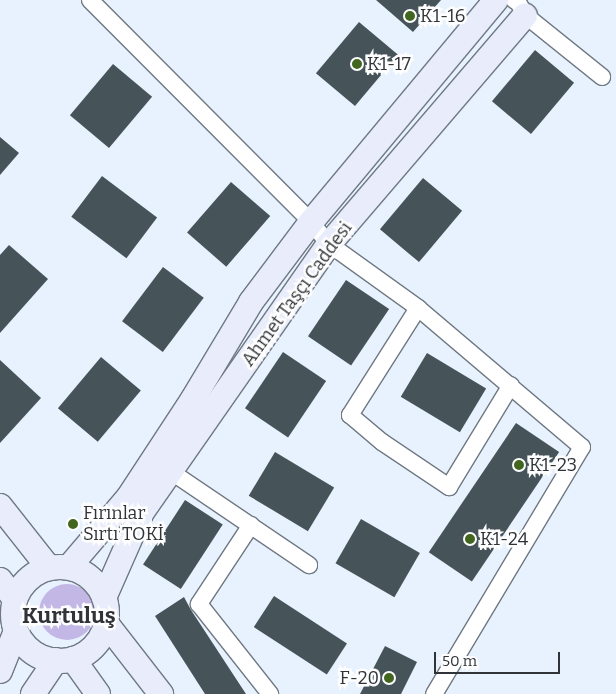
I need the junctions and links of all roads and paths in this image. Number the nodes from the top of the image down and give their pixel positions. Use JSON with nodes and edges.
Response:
{"nodes":[{"id":1,"x":90,"y":0,"type":"edge"},
{"id":2,"x":515,"y":4,"type":"edge"},
{"id":3,"x":602,"y":77,"type":"dead end"},
{"id":4,"x":311,"y":222,"type":"junction"},
{"id":5,"x":330,"y":244,"type":"junction"},
{"id":6,"x":418,"y":308,"type":"junction"},
{"id":7,"x":511,"y":385,"type":"junction"},
{"id":8,"x":170,"y":471,"type":"junction"},
{"id":9,"x":0,"y":506,"type":"edge"},
{"id":10,"x":251,"y":525,"type":"junction"},
{"id":11,"x":309,"y":565,"type":"dead end"},
{"id":12,"x":59,"y":568,"type":"junction"},
{"id":13,"x":0,"y":580,"type":"edge"},
{"id":14,"x":104,"y":598,"type":"junction"},
{"id":15,"x":15,"y":600,"type":"junction"},
{"id":16,"x":106,"y":623,"type":"junction"},
{"id":17,"x":16,"y":631,"type":"junction"},
{"id":18,"x":64,"y":659,"type":"junction"},
{"id":19,"x":0,"y":671,"type":"edge"},
{"id":20,"x":33,"y":694,"type":"edge"},
{"id":21,"x":98,"y":694,"type":"edge"},
{"id":22,"x":161,"y":694,"type":"edge"},
{"id":23,"x":270,"y":694,"type":"edge"},
{"id":24,"x":434,"y":694,"type":"edge"}],
"edges":[{"from":1,"to":4,"type":"street"},
{"from":2,"to":3,"type":"street"},
{"from":2,"to":4,"type":"main road","name":"Ahmet Taşçı Caddesi"},
{"from":2,"to":5,"type":"main road","name":"Ahmet Taşçı Caddesi"},
{"from":4,"to":5,"type":"street"},
{"from":4,"to":12,"type":"main road","name":"Ahmet Taşçı Caddesi"},
{"from":5,"to":6,"type":"street"},
{"from":5,"to":8,"type":"main road","name":"Ahmet Taşçı Caddesi"},
{"from":6,"to":7,"type":"street"},
{"from":6,"to":7,"type":"street"},
{"from":7,"to":24,"type":"street"},
{"from":8,"to":10,"type":"street"},
{"from":8,"to":14,"type":"main road","name":"Ahmet Taşçı Caddesi"},
{"from":9,"to":12,"type":"main road"},
{"from":10,"to":11,"type":"street"},
{"from":10,"to":23,"type":"street"},
{"from":12,"to":14,"type":"main road"},
{"from":12,"to":15,"type":"main road"},
{"from":13,"to":15,"type":"main road"},
{"from":14,"to":16,"type":"main road"},
{"from":15,"to":17,"type":"main road"},
{"from":16,"to":18,"type":"main road"},
{"from":16,"to":22,"type":"main road"},
{"from":17,"to":18,"type":"main road"},
{"from":17,"to":19,"type":"main road"},
{"from":18,"to":20,"type":"main road"},
{"from":18,"to":21,"type":"main road"}]}
